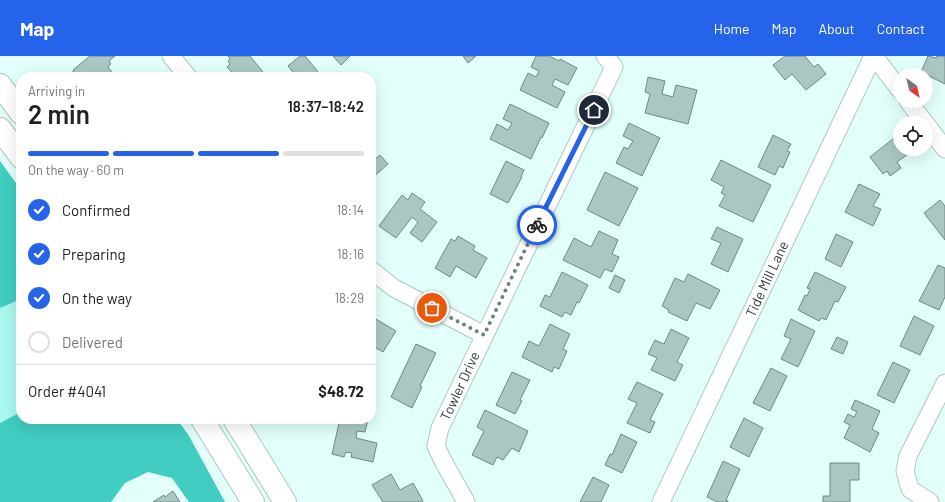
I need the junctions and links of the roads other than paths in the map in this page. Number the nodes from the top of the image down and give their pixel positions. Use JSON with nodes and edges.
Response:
{"nodes":[{"id":1,"x":171,"y":56,"type":"edge"},
{"id":2,"x":605,"y":56,"type":"edge"},
{"id":3,"x":874,"y":56,"type":"edge"},
{"id":4,"x":184,"y":72,"type":"edge"},
{"id":5,"x":893,"y":81,"type":"edge"},
{"id":6,"x":0,"y":85,"type":"edge"},
{"id":7,"x":16,"y":106,"type":"edge"},
{"id":8,"x":0,"y":129,"type":"edge"},
{"id":9,"x":933,"y":134,"type":"edge"},
{"id":10,"x":16,"y":150,"type":"edge"},
{"id":11,"x":945,"y":150,"type":"edge"},
{"id":12,"x":376,"y":274,"type":"edge"},
{"id":13,"x":484,"y":335,"type":"junction"},
{"id":14,"x":945,"y":384,"type":"edge"},
{"id":15,"x":205,"y":424,"type":"edge"},
{"id":16,"x":237,"y":424,"type":"edge"},
{"id":17,"x":253,"y":502,"type":"edge"},
{"id":18,"x":285,"y":502,"type":"edge"},
{"id":19,"x":466,"y":502,"type":"edge"},
{"id":20,"x":661,"y":502,"type":"edge"},
{"id":21,"x":930,"y":502,"type":"edge"}],
"edges":[{"from":1,"to":4,"type":"street"},
{"from":2,"to":13,"type":"street","name":"Towler Drive"},
{"from":3,"to":5,"type":"street"},
{"from":3,"to":20,"type":"street","name":"Tide Mill Lane"},
{"from":6,"to":7,"type":"main road"},
{"from":8,"to":10,"type":"main road"},
{"from":9,"to":11,"type":"street"},
{"from":12,"to":13,"type":"street"},
{"from":13,"to":19,"type":"street","name":"Towler Drive"},
{"from":14,"to":21,"type":"street"},
{"from":15,"to":17,"type":"main road"},
{"from":16,"to":18,"type":"main road"}]}
